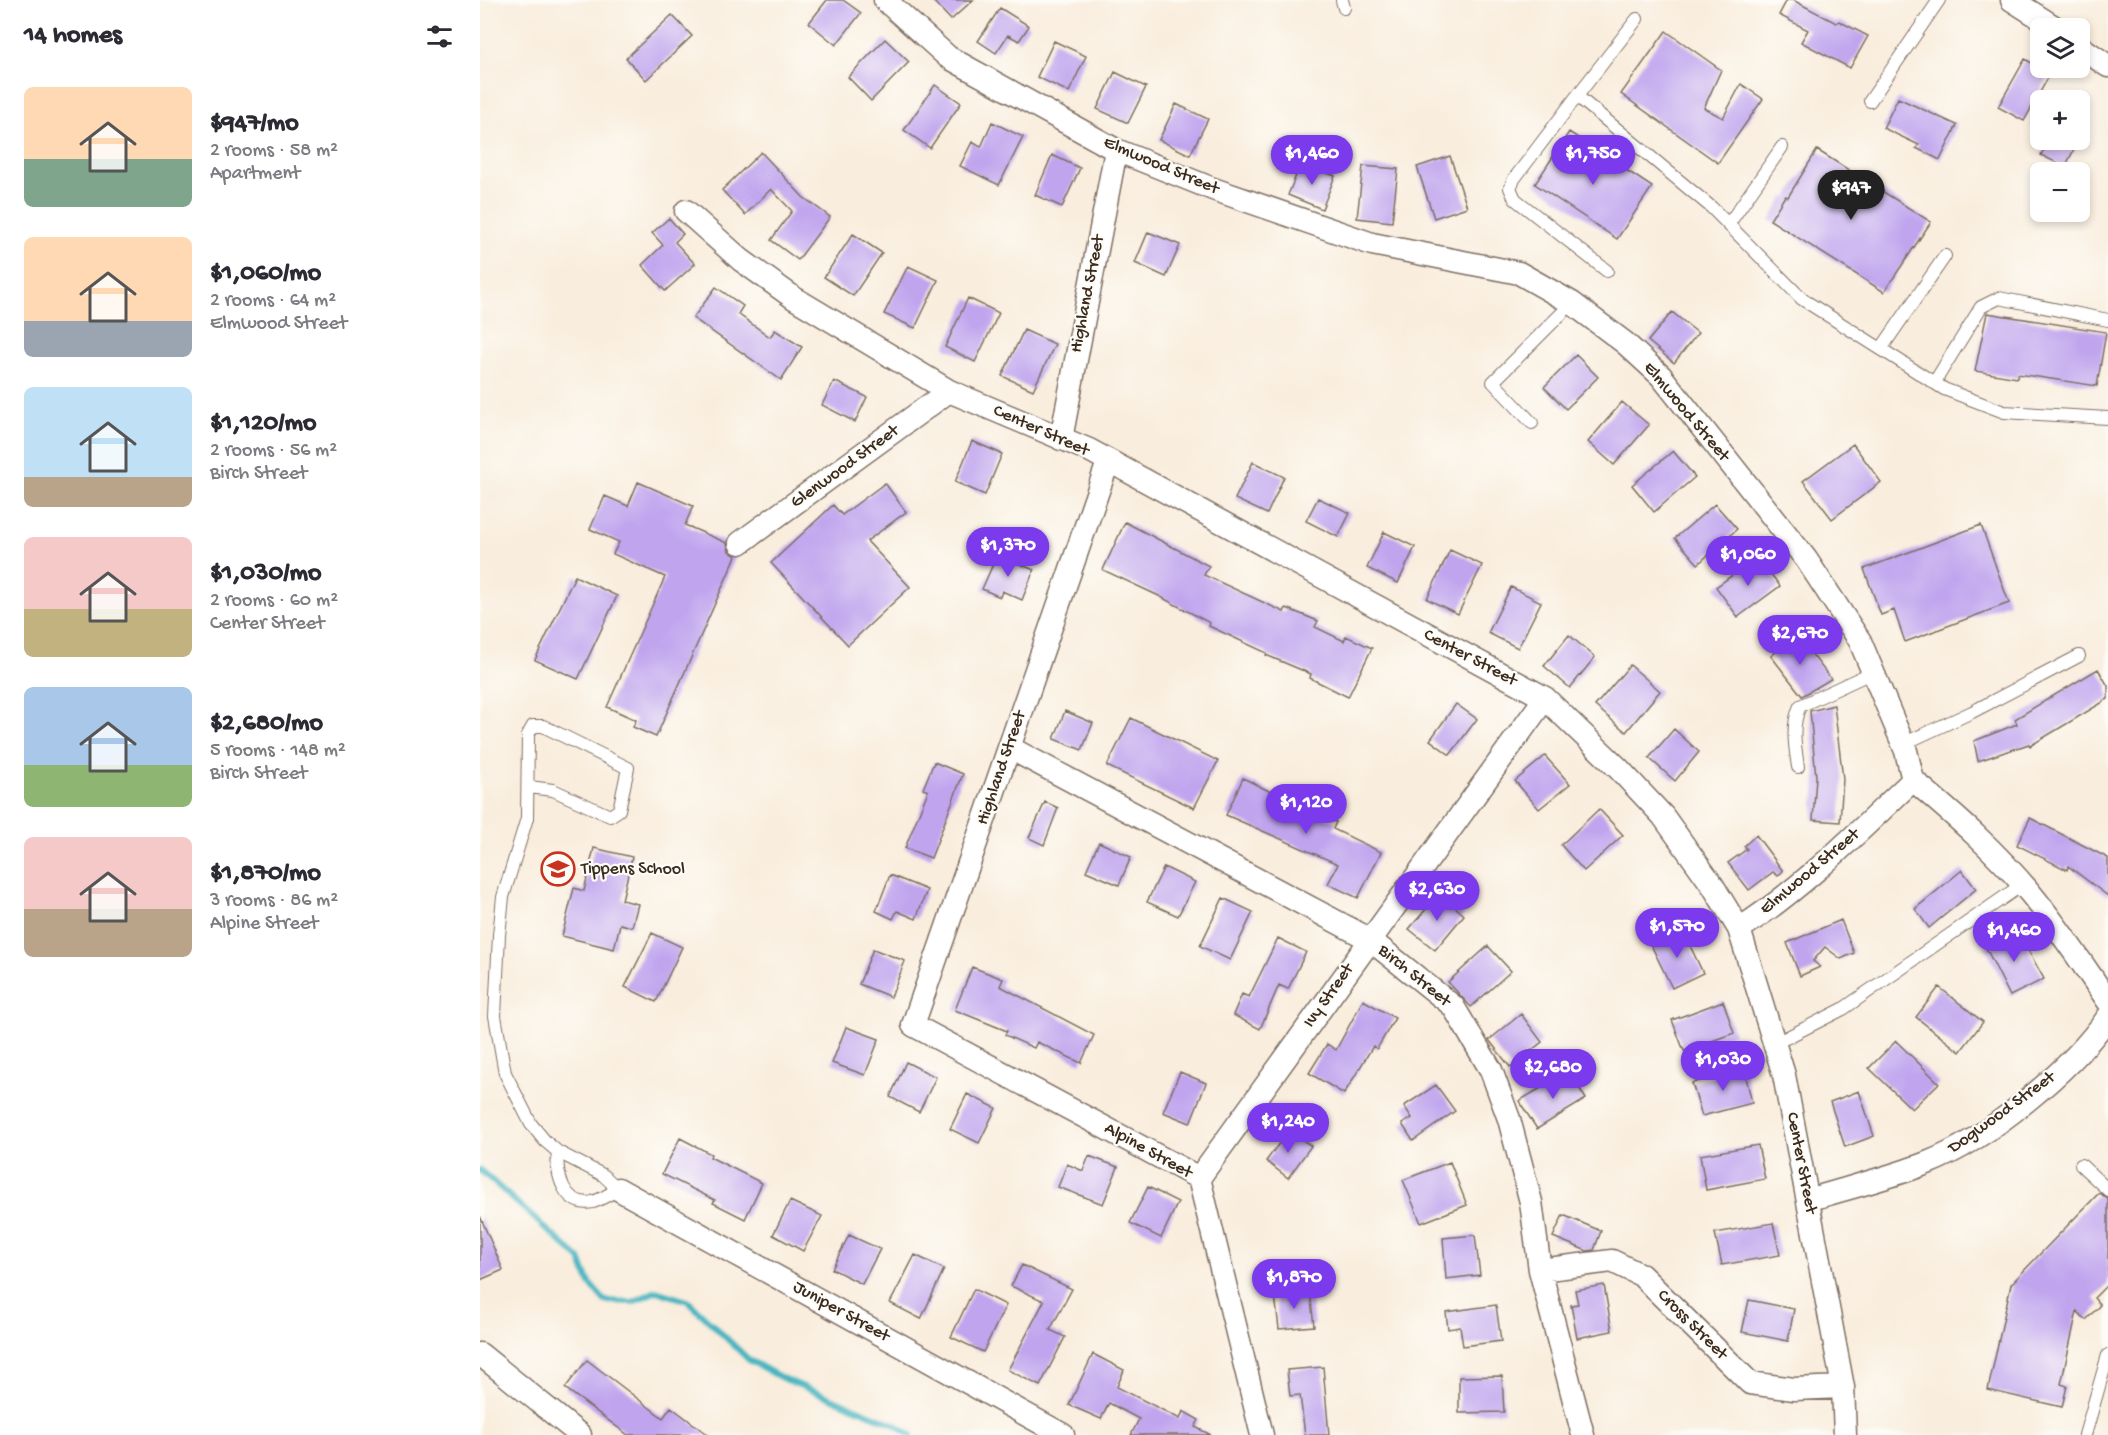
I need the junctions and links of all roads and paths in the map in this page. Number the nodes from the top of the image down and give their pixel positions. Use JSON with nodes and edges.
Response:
{"nodes":[{"id":1,"x":885,"y":0,"type":"edge"},
{"id":2,"x":1939,"y":0,"type":"edge"},
{"id":3,"x":2012,"y":0,"type":"edge"},
{"id":4,"x":2040,"y":18,"type":"edge"},
{"id":5,"x":1637,"y":19,"type":"dead end"},
{"id":6,"x":2090,"y":54,"type":"edge"},
{"id":7,"x":2108,"y":66,"type":"edge"},
{"id":8,"x":1577,"y":96,"type":"junction"},
{"id":9,"x":1870,"y":101,"type":"dead end"},
{"id":10,"x":1782,"y":147,"type":"dead end"},
{"id":11,"x":1116,"y":150,"type":"junction"},
{"id":12,"x":686,"y":211,"type":"dead end"},
{"id":13,"x":1728,"y":225,"type":"junction"},
{"id":14,"x":1945,"y":256,"type":"dead end"},
{"id":15,"x":1607,"y":271,"type":"dead end"},
{"id":16,"x":1572,"y":303,"type":"junction"},
{"id":17,"x":2108,"y":320,"type":"edge"},
{"id":18,"x":1881,"y":349,"type":"junction"},
{"id":19,"x":1934,"y":383,"type":"junction"},
{"id":20,"x":949,"y":391,"type":"junction"},
{"id":21,"x":2108,"y":418,"type":"edge"},
{"id":22,"x":1532,"y":423,"type":"dead end"},
{"id":23,"x":1061,"y":439,"type":"junction"},
{"id":24,"x":1108,"y":462,"type":"junction"},
{"id":25,"x":740,"y":543,"type":"dead end"},
{"id":26,"x":2079,"y":656,"type":"dead end"},
{"id":27,"x":1873,"y":672,"type":"junction"},
{"id":28,"x":1545,"y":698,"type":"junction"},
{"id":29,"x":1903,"y":744,"type":"junction"},
{"id":30,"x":1010,"y":748,"type":"junction"},
{"id":31,"x":1798,"y":767,"type":"dead end"},
{"id":32,"x":1913,"y":780,"type":"junction"},
{"id":33,"x":529,"y":787,"type":"junction"},
{"id":34,"x":2023,"y":884,"type":"junction"},
{"id":35,"x":1738,"y":929,"type":"junction"},
{"id":36,"x":1369,"y":939,"type":"junction"},
{"id":37,"x":2108,"y":1001,"type":"edge"},
{"id":38,"x":2108,"y":1017,"type":"edge"},
{"id":39,"x":1776,"y":1043,"type":"junction"},
{"id":40,"x":960,"y":1049,"type":"joint"},
{"id":41,"x":558,"y":1152,"type":"junction"},
{"id":42,"x":2081,"y":1165,"type":"dead end"},
{"id":43,"x":1199,"y":1178,"type":"junction"},
{"id":44,"x":618,"y":1189,"type":"junction"},
{"id":45,"x":2108,"y":1190,"type":"edge"},
{"id":46,"x":1808,"y":1200,"type":"junction"},
{"id":47,"x":1540,"y":1270,"type":"junction"},
{"id":48,"x":480,"y":1354,"type":"edge"},
{"id":49,"x":2108,"y":1355,"type":"edge"},
{"id":50,"x":1843,"y":1387,"type":"junction"},
{"id":51,"x":580,"y":1435,"type":"edge"},
{"id":52,"x":1063,"y":1435,"type":"edge"},
{"id":53,"x":1262,"y":1435,"type":"edge"},
{"id":54,"x":1583,"y":1435,"type":"edge"},
{"id":55,"x":1845,"y":1435,"type":"edge"},
{"id":56,"x":2085,"y":1435,"type":"edge"}],
"edges":[{"from":1,"to":11,"type":"street","name":"Elmwood Street"},
{"from":2,"to":9,"type":"lane"},
{"from":3,"to":4,"type":"street"},
{"from":5,"to":8,"type":"lane"},
{"from":6,"to":7,"type":"street"},
{"from":8,"to":13,"type":"lane"},
{"from":8,"to":15,"type":"lane"},
{"from":10,"to":13,"type":"lane"},
{"from":11,"to":16,"type":"street","name":"Elmwood Street"},
{"from":11,"to":23,"type":"street","name":"Highland Street"},
{"from":12,"to":20,"type":"street","name":"Center Street"},
{"from":13,"to":18,"type":"lane"},
{"from":14,"to":18,"type":"lane"},
{"from":16,"to":22,"type":"lane"},
{"from":16,"to":27,"type":"street","name":"Elmwood Street"},
{"from":17,"to":19,"type":"lane"},
{"from":18,"to":19,"type":"lane"},
{"from":19,"to":21,"type":"lane"},
{"from":20,"to":23,"type":"street","name":"Center Street"},
{"from":20,"to":25,"type":"street","name":"Glenwood Street"},
{"from":23,"to":24,"type":"street","name":"Center Street"},
{"from":24,"to":28,"type":"street","name":"Center Street"},
{"from":24,"to":30,"type":"street","name":"Highland Street"},
{"from":26,"to":29,"type":"lane"},
{"from":27,"to":29,"type":"street","name":"Elmwood Street"},
{"from":27,"to":31,"type":"lane"},
{"from":28,"to":35,"type":"street","name":"Center Street"},
{"from":28,"to":36,"type":"street","name":"Ivy Street"},
{"from":29,"to":32,"type":"street","name":"Elmwood Street"},
{"from":30,"to":36,"type":"street","name":"Birch Street"},
{"from":30,"to":40,"type":"street","name":"Highland Street"},
{"from":32,"to":34,"type":"street"},
{"from":32,"to":35,"type":"street","name":"Elmwood Street"},
{"from":33,"to":33,"type":"lane"},
{"from":33,"to":41,"type":"lane"},
{"from":34,"to":37,"type":"street"},
{"from":34,"to":39,"type":"lane"},
{"from":35,"to":39,"type":"street","name":"Center Street"},
{"from":36,"to":43,"type":"street","name":"Ivy Street"},
{"from":36,"to":47,"type":"street","name":"Birch Street"},
{"from":38,"to":46,"type":"street","name":"Dogwood Street"},
{"from":39,"to":46,"type":"street","name":"Center Street"},
{"from":40,"to":43,"type":"street","name":"Alpine Street"},
{"from":41,"to":44,"type":"lane"},
{"from":41,"to":44,"type":"lane"},
{"from":42,"to":45,"type":"lane"},
{"from":43,"to":53,"type":"street","name":"Alpine Street"},
{"from":44,"to":52,"type":"street","name":"Juniper Street"},
{"from":46,"to":50,"type":"street","name":"Center Street"},
{"from":47,"to":50,"type":"street","name":"Cross Street"},
{"from":47,"to":54,"type":"street","name":"Birch Street"},
{"from":48,"to":51,"type":"street"},
{"from":49,"to":56,"type":"lane"},
{"from":50,"to":55,"type":"street","name":"Center Street"}]}
